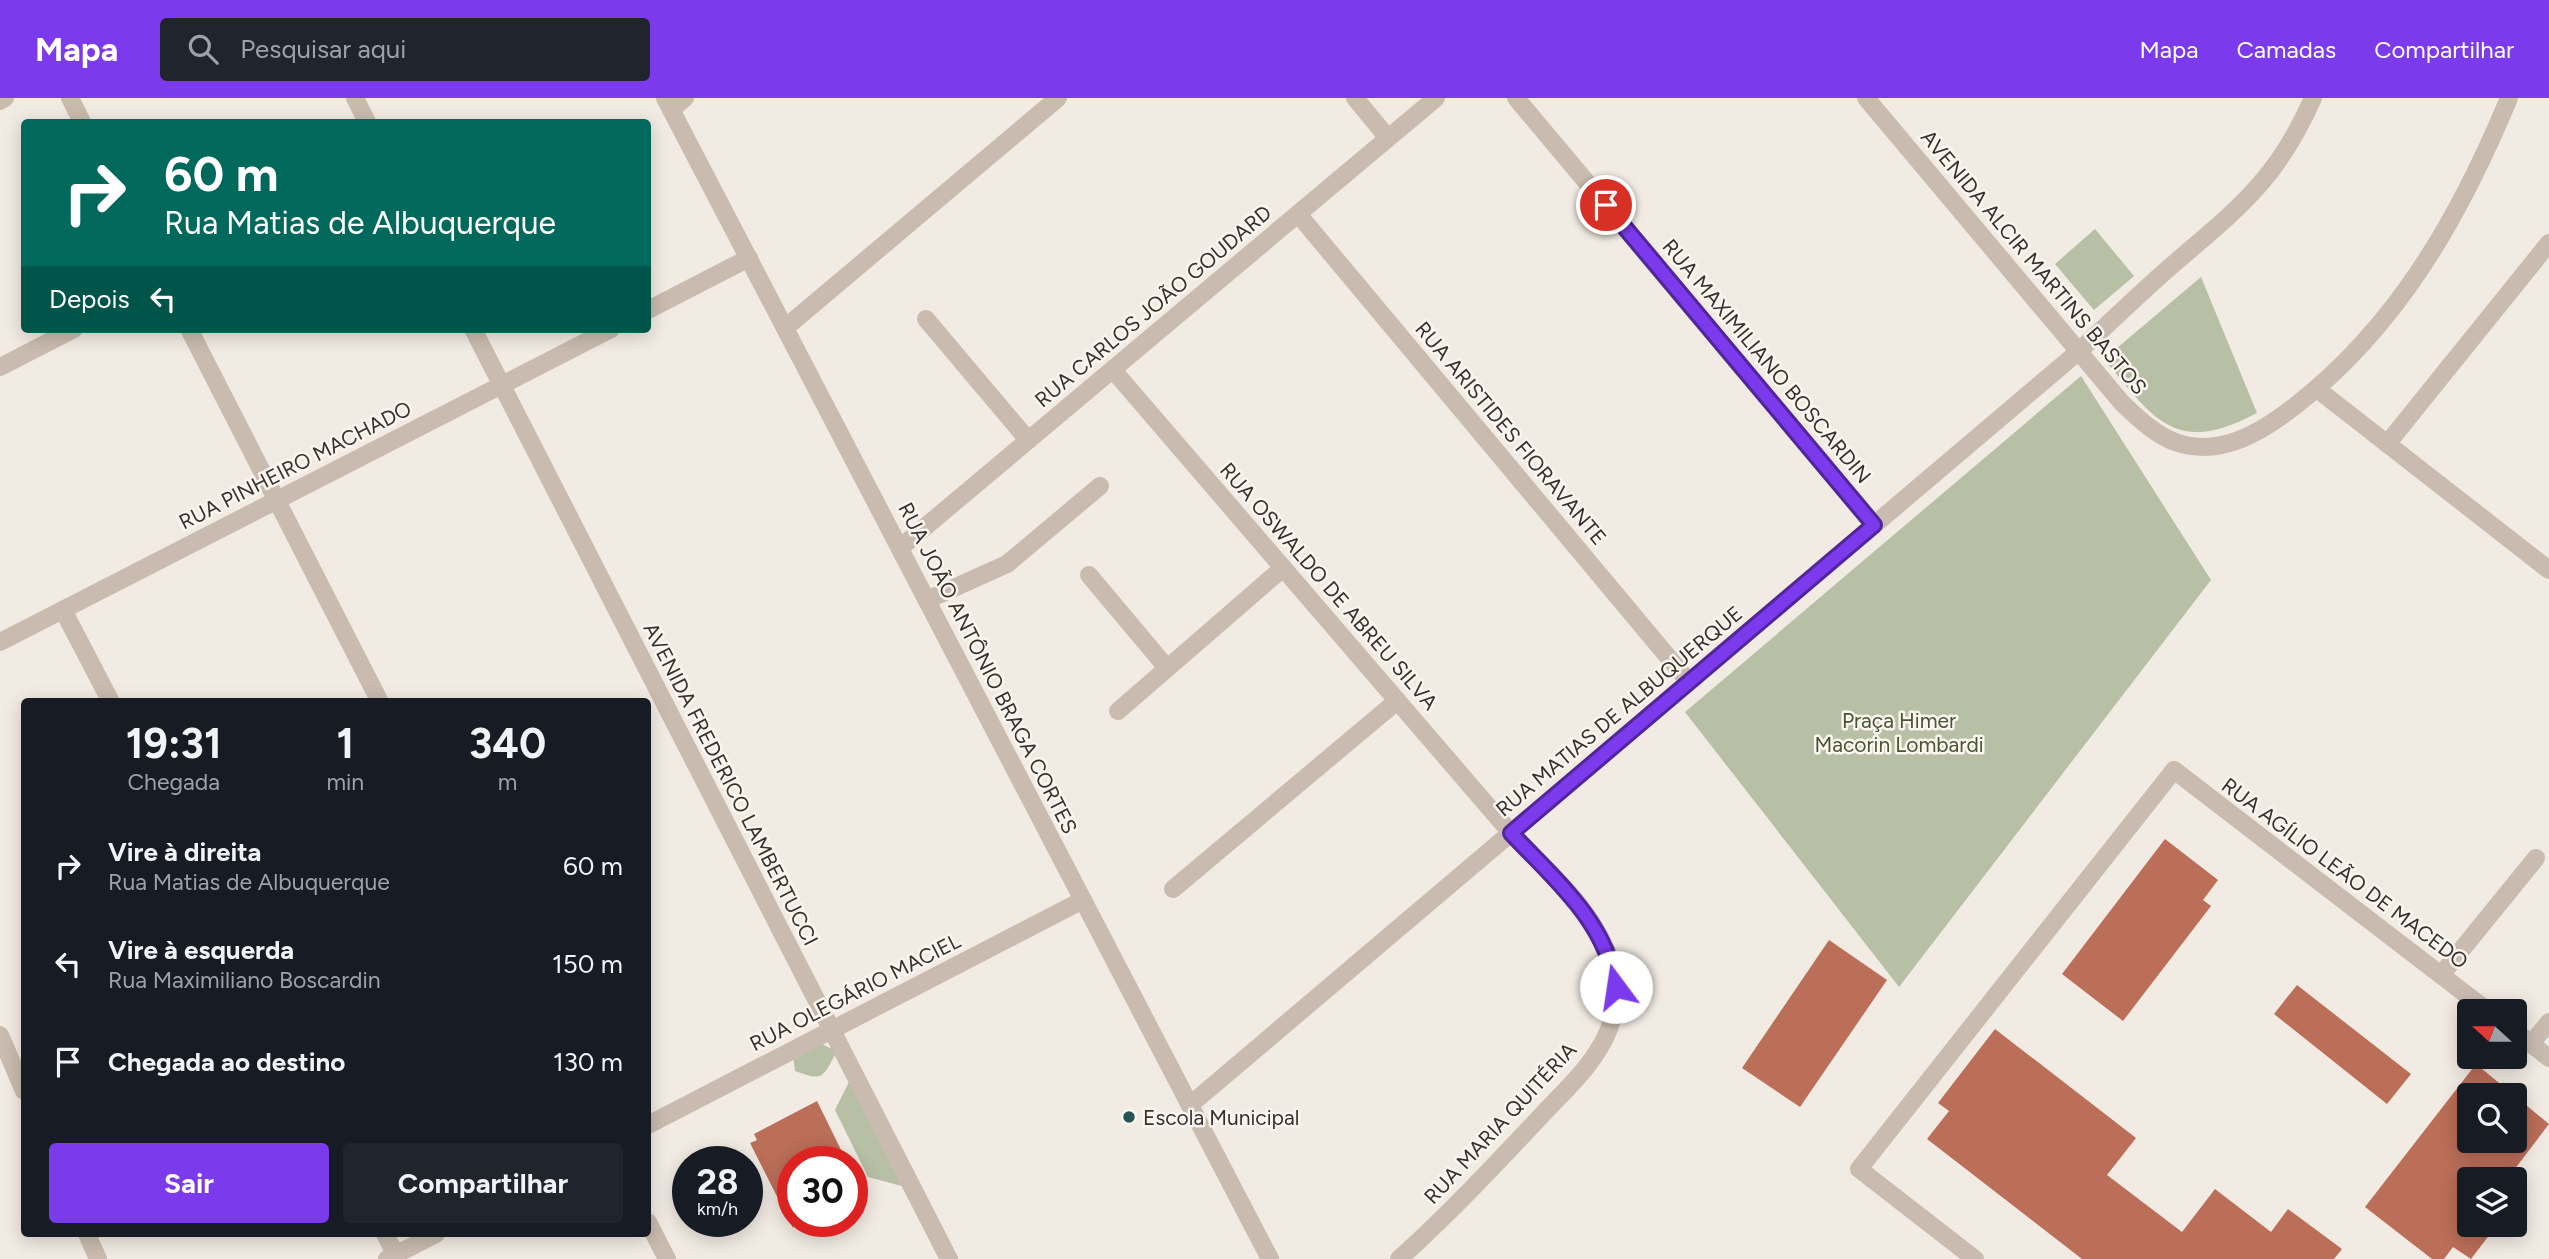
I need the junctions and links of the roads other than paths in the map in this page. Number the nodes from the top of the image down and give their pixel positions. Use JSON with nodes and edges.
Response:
{"nodes":[{"id":1,"x":5,"y":98,"type":"edge"},
{"id":2,"x":70,"y":98,"type":"edge"},
{"id":3,"x":355,"y":98,"type":"edge"},
{"id":4,"x":1058,"y":98,"type":"edge"},
{"id":5,"x":1355,"y":98,"type":"edge"},
{"id":6,"x":1436,"y":98,"type":"edge"},
{"id":7,"x":1516,"y":98,"type":"edge"},
{"id":8,"x":1866,"y":98,"type":"edge"},
{"id":9,"x":2313,"y":98,"type":"edge"},
{"id":10,"x":2509,"y":98,"type":"edge"},
{"id":11,"x":0,"y":101,"type":"edge"},
{"id":12,"x":674,"y":102,"type":"edge"},
{"id":13,"x":80,"y":119,"type":"edge"},
{"id":14,"x":366,"y":119,"type":"edge"},
{"id":15,"x":1388,"y":138,"type":"junction"},
{"id":16,"x":1298,"y":214,"type":"junction"},
{"id":17,"x":2549,"y":243,"type":"edge"},
{"id":18,"x":749,"y":258,"type":"junction"},
{"id":19,"x":651,"y":308,"type":"edge"},
{"id":20,"x":926,"y":318,"type":"dead end"},
{"id":21,"x":785,"y":328,"type":"junction"},
{"id":22,"x":66,"y":333,"type":"edge"},
{"id":23,"x":190,"y":333,"type":"edge"},
{"id":24,"x":475,"y":333,"type":"edge"},
{"id":25,"x":603,"y":333,"type":"edge"},
{"id":26,"x":2078,"y":352,"type":"junction"},
{"id":27,"x":0,"y":367,"type":"edge"},
{"id":28,"x":1113,"y":370,"type":"junction"},
{"id":29,"x":502,"y":385,"type":"junction"},
{"id":30,"x":2317,"y":389,"type":"junction"},
{"id":31,"x":1028,"y":440,"type":"junction"},
{"id":32,"x":2387,"y":444,"type":"junction"},
{"id":33,"x":1100,"y":486,"type":"dead end"},
{"id":34,"x":277,"y":500,"type":"junction"},
{"id":35,"x":1874,"y":525,"type":"junction"},
{"id":36,"x":900,"y":548,"type":"junction"},
{"id":37,"x":1283,"y":568,"type":"junction"},
{"id":38,"x":2549,"y":570,"type":"edge"},
{"id":39,"x":1089,"y":575,"type":"dead end"},
{"id":40,"x":927,"y":600,"type":"junction"},
{"id":41,"x":63,"y":610,"type":"junction"},
{"id":42,"x":0,"y":642,"type":"edge"},
{"id":43,"x":1167,"y":668,"type":"junction"},
{"id":44,"x":1689,"y":682,"type":"junction"},
{"id":45,"x":109,"y":698,"type":"edge"},
{"id":46,"x":378,"y":698,"type":"edge"},
{"id":47,"x":1397,"y":701,"type":"junction"},
{"id":48,"x":1118,"y":711,"type":"dead end"},
{"id":49,"x":1511,"y":833,"type":"junction"},
{"id":50,"x":2536,"y":858,"type":"dead end"},
{"id":51,"x":1173,"y":888,"type":"dead end"},
{"id":52,"x":1083,"y":900,"type":"junction"},
{"id":53,"x":2441,"y":975,"type":"junction"},
{"id":54,"x":2472,"y":999,"type":"edge"},
{"id":55,"x":2549,"y":1022,"type":"edge"},
{"id":56,"x":832,"y":1030,"type":"junction"},
{"id":57,"x":0,"y":1035,"type":"edge"},
{"id":58,"x":2527,"y":1041,"type":"edge"},
{"id":59,"x":2531,"y":1044,"type":"junction"},
{"id":60,"x":2549,"y":1058,"type":"edge"},
{"id":61,"x":21,"y":1084,"type":"edge"},
{"id":62,"x":1190,"y":1105,"type":"junction"},
{"id":63,"x":651,"y":1123,"type":"edge"},
{"id":64,"x":651,"y":1228,"type":"edge"},
{"id":65,"x":88,"y":1237,"type":"edge"},
{"id":66,"x":386,"y":1237,"type":"edge"},
{"id":67,"x":431,"y":1237,"type":"edge"},
{"id":68,"x":394,"y":1257,"type":"edge"},
{"id":69,"x":98,"y":1259,"type":"edge"},
{"id":70,"x":667,"y":1259,"type":"edge"},
{"id":71,"x":950,"y":1259,"type":"edge"},
{"id":72,"x":1270,"y":1259,"type":"edge"},
{"id":73,"x":1399,"y":1259,"type":"edge"},
{"id":74,"x":1975,"y":1259,"type":"edge"}],
"edges":[{"from":1,"to":11,"type":"street"},
{"from":2,"to":13,"type":"street"},
{"from":3,"to":14,"type":"street"},
{"from":4,"to":21,"type":"street"},
{"from":5,"to":15,"type":"street"},
{"from":6,"to":15,"type":"street","name":"RUA CARLOS JOÃO GOUDARD"},
{"from":7,"to":35,"type":"street","name":"RUA MAXIMILIANO BOSCARDIN"},
{"from":8,"to":26,"type":"street","name":"AVENIDA ALCIR MARTINS BASTOS"},
{"from":9,"to":26,"type":"street","name":"RUA MATIAS DE ALBUQUERQUE"},
{"from":10,"to":30,"type":"street"},
{"from":12,"to":18,"type":"street","name":"RUA JOÃO ANTÔNIO BRAGA CORTES"},
{"from":15,"to":16,"type":"street","name":"RUA CARLOS JOÃO GOUDARD"},
{"from":16,"to":28,"type":"street","name":"RUA CARLOS JOÃO GOUDARD"},
{"from":16,"to":44,"type":"street","name":"RUA ARISTIDES FIORAVANTE"},
{"from":17,"to":32,"type":"street"},
{"from":18,"to":19,"type":"street"},
{"from":18,"to":21,"type":"street","name":"RUA JOÃO ANTÔNIO BRAGA CORTES"},
{"from":20,"to":31,"type":"street"},
{"from":21,"to":36,"type":"street","name":"RUA JOÃO ANTÔNIO BRAGA CORTES"},
{"from":22,"to":27,"type":"street"},
{"from":23,"to":34,"type":"street"},
{"from":24,"to":29,"type":"street","name":"AVENIDA FREDERICO LAMBERTUCCI"},
{"from":25,"to":29,"type":"street","name":"RUA PINHEIRO MACHADO"},
{"from":26,"to":30,"type":"street","name":"AVENIDA ALCIR MARTINS BASTOS"},
{"from":26,"to":35,"type":"street","name":"RUA MATIAS DE ALBUQUERQUE"},
{"from":28,"to":31,"type":"street","name":"RUA CARLOS JOÃO GOUDARD"},
{"from":28,"to":37,"type":"street","name":"RUA OSWALDO DE ABREU SILVA"},
{"from":29,"to":34,"type":"street","name":"RUA PINHEIRO MACHADO"},
{"from":29,"to":56,"type":"street","name":"AVENIDA FREDERICO LAMBERTUCCI"},
{"from":30,"to":32,"type":"street"},
{"from":31,"to":36,"type":"street","name":"RUA CARLOS JOÃO GOUDARD"},
{"from":32,"to":38,"type":"street"},
{"from":33,"to":40,"type":"street"},
{"from":34,"to":41,"type":"street","name":"RUA PINHEIRO MACHADO"},
{"from":34,"to":46,"type":"street"},
{"from":35,"to":44,"type":"street","name":"RUA MATIAS DE ALBUQUERQUE"},
{"from":36,"to":40,"type":"street","name":"RUA JOÃO ANTÔNIO BRAGA CORTES"},
{"from":37,"to":43,"type":"street"},
{"from":37,"to":47,"type":"street","name":"RUA OSWALDO DE ABREU SILVA"},
{"from":39,"to":43,"type":"street"},
{"from":40,"to":52,"type":"street","name":"RUA JOÃO ANTÔNIO BRAGA CORTES"},
{"from":41,"to":42,"type":"street","name":"RUA PINHEIRO MACHADO"},
{"from":41,"to":45,"type":"street"},
{"from":43,"to":48,"type":"street"},
{"from":44,"to":49,"type":"street","name":"RUA MATIAS DE ALBUQUERQUE"},
{"from":47,"to":49,"type":"street","name":"RUA OSWALDO DE ABREU SILVA"},
{"from":47,"to":51,"type":"street"},
{"from":49,"to":62,"type":"street","name":"RUA MATIAS DE ALBUQUERQUE"},
{"from":49,"to":73,"type":"street","name":"RUA MARIA QUITÉRIA"},
{"from":50,"to":53,"type":"street"},
{"from":52,"to":56,"type":"street","name":"RUA OLEGÁRIO MACIEL"},
{"from":52,"to":62,"type":"street","name":"RUA JOÃO ANTÔNIO BRAGA CORTES"},
{"from":53,"to":54,"type":"street","name":"RUA AGÍLIO LEÃO DE MACEDO"},
{"from":53,"to":74,"type":"street","name":"RUA AGÍLIO LEÃO DE MACEDO"},
{"from":55,"to":59,"type":"street"},
{"from":56,"to":63,"type":"street","name":"RUA OLEGÁRIO MACIEL"},
{"from":56,"to":71,"type":"street","name":"AVENIDA FREDERICO LAMBERTUCCI"},
{"from":57,"to":61,"type":"street"},
{"from":58,"to":59,"type":"street"},
{"from":59,"to":60,"type":"street"},
{"from":62,"to":72,"type":"street","name":"RUA JOÃO ANTÔNIO BRAGA CORTES"},
{"from":64,"to":70,"type":"street"},
{"from":65,"to":69,"type":"street"},
{"from":66,"to":68,"type":"street"},
{"from":67,"to":68,"type":"street"}]}
